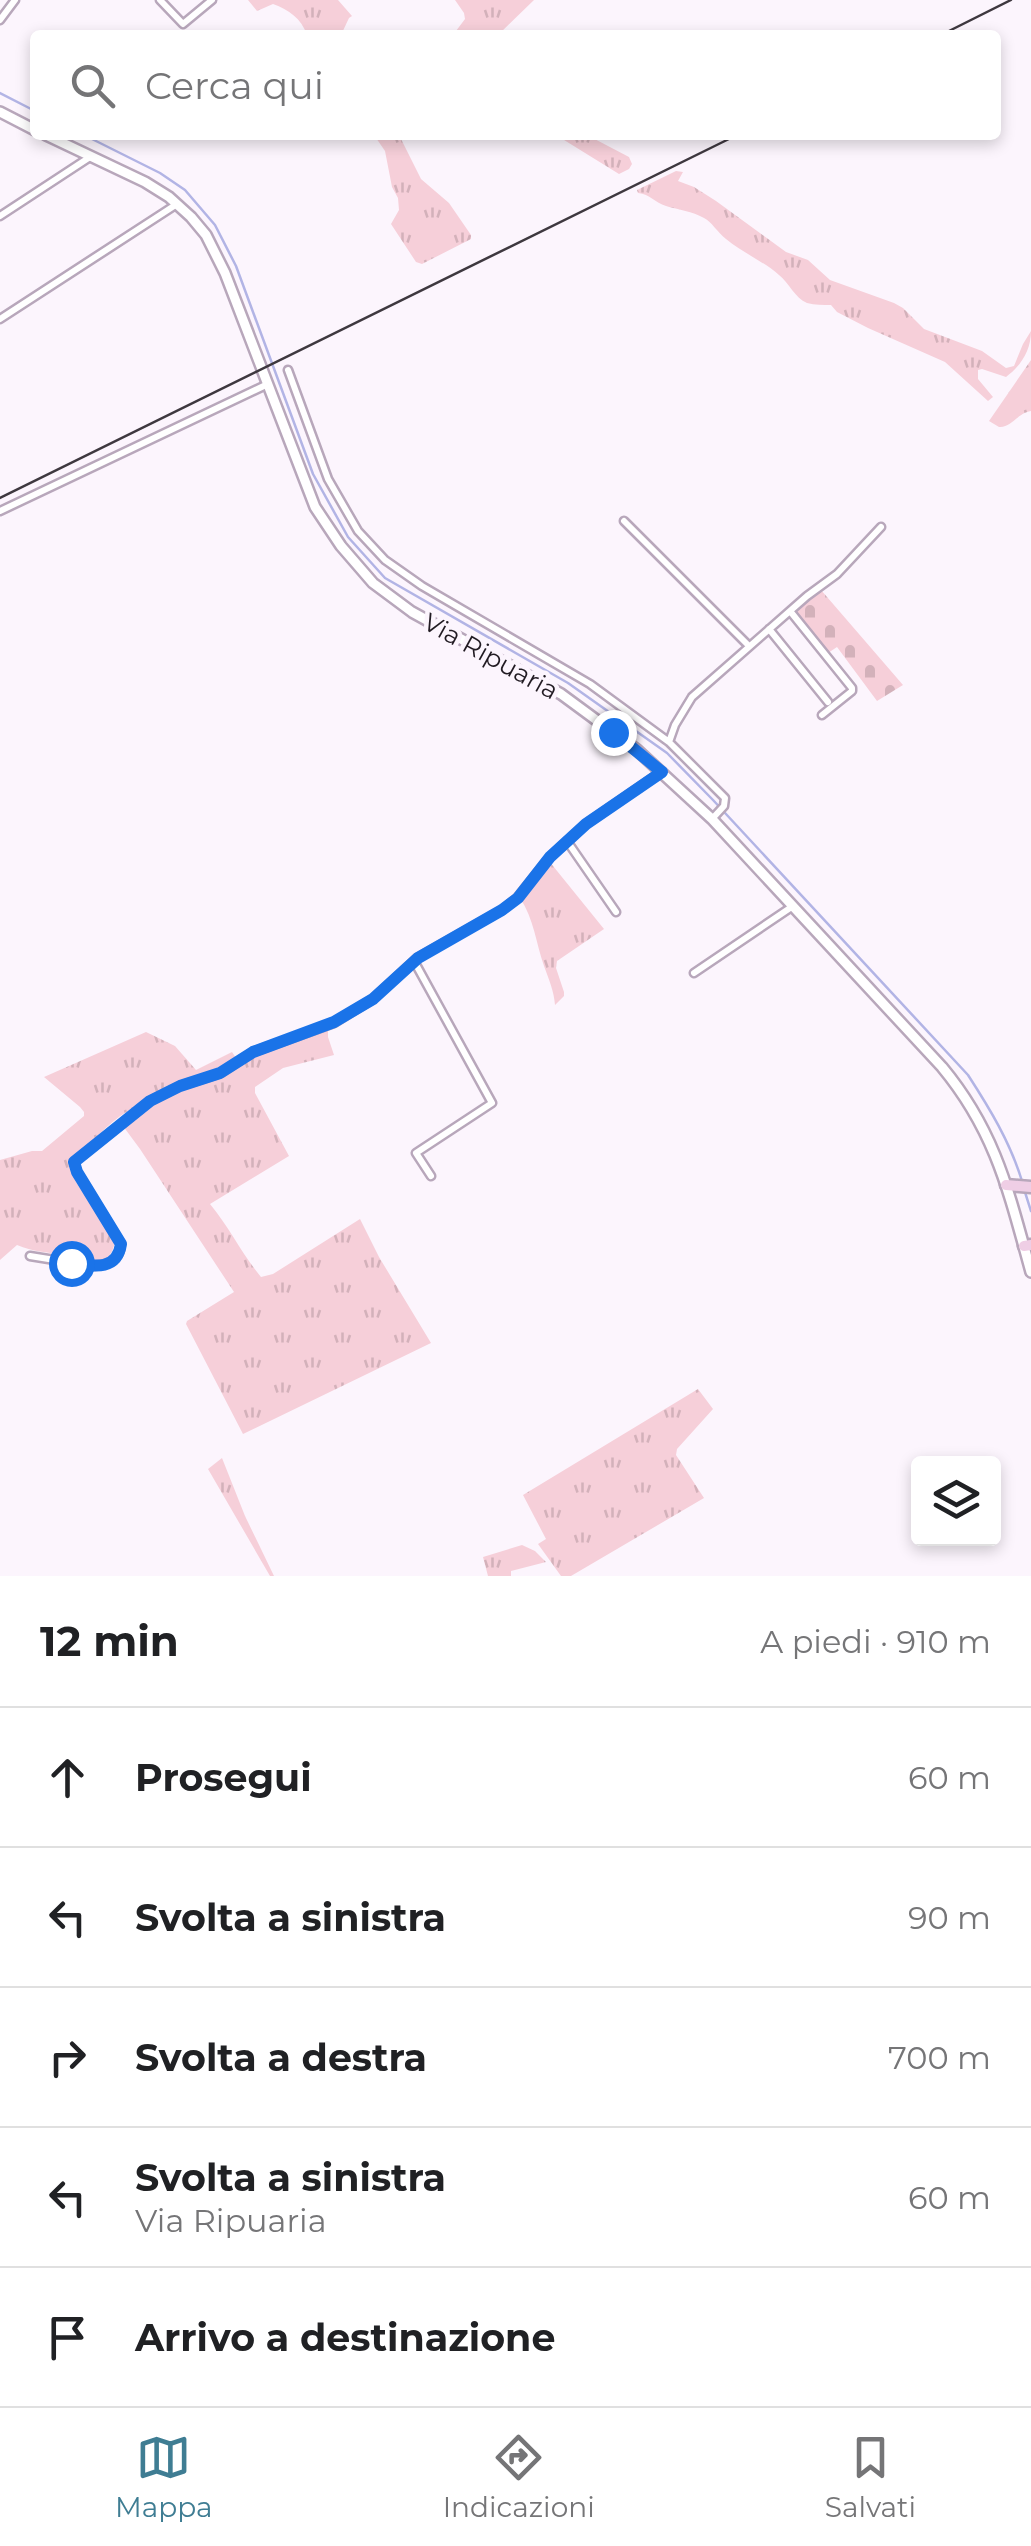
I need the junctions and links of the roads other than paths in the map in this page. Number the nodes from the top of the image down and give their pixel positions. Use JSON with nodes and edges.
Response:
{"nodes":[{"id":1,"x":15,"y":0,"type":"edge"},
{"id":2,"x":160,"y":0,"type":"edge"},
{"id":3,"x":212,"y":0,"type":"edge"},
{"id":4,"x":0,"y":20,"type":"edge"},
{"id":5,"x":0,"y":112,"type":"edge"},
{"id":6,"x":30,"y":127,"type":"edge"},
{"id":7,"x":56,"y":140,"type":"edge"},
{"id":8,"x":90,"y":157,"type":"junction"},
{"id":9,"x":177,"y":204,"type":"junction"},
{"id":10,"x":0,"y":216,"type":"edge"},
{"id":11,"x":0,"y":319,"type":"edge"},
{"id":12,"x":288,"y":370,"type":"dead end"},
{"id":13,"x":269,"y":384,"type":"junction"},
{"id":14,"x":0,"y":511,"type":"edge"},
{"id":15,"x":624,"y":521,"type":"dead end"},
{"id":16,"x":881,"y":526,"type":"dead end"},
{"id":17,"x":790,"y":611,"type":"junction"},
{"id":18,"x":769,"y":629,"type":"junction"},
{"id":19,"x":749,"y":646,"type":"junction"},
{"id":20,"x":828,"y":702,"type":"dead end"},
{"id":21,"x":822,"y":715,"type":"dead end"},
{"id":22,"x":669,"y":742,"type":"junction"},
{"id":23,"x":662,"y":772,"type":"junction"},
{"id":24,"x":715,"y":817,"type":"junction"},
{"id":25,"x":567,"y":841,"type":"junction"},
{"id":26,"x":793,"y":906,"type":"junction"},
{"id":27,"x":616,"y":912,"type":"dead end"},
{"id":28,"x":414,"y":961,"type":"junction"},
{"id":29,"x":694,"y":974,"type":"dead end"},
{"id":30,"x":431,"y":1176,"type":"dead end"},
{"id":31,"x":1010,"y":1186,"type":"junction"},
{"id":32,"x":1031,"y":1187,"type":"edge"},
{"id":33,"x":1027,"y":1246,"type":"edge"},
{"id":34,"x":30,"y":1256,"type":"dead end"},
{"id":35,"x":1031,"y":1272,"type":"edge"}],
"edges":[{"from":1,"to":4,"type":"street"},
{"from":2,"to":3,"type":"street"},
{"from":5,"to":6,"type":"street"},
{"from":7,"to":8,"type":"street","name":"Via Ripuaria"},
{"from":8,"to":9,"type":"street","name":"Via Ripuaria"},
{"from":8,"to":10,"type":"street"},
{"from":9,"to":11,"type":"street"},
{"from":9,"to":13,"type":"street","name":"Via Ripuaria"},
{"from":12,"to":22,"type":"street"},
{"from":13,"to":14,"type":"street"},
{"from":13,"to":23,"type":"street","name":"Via Ripuaria"},
{"from":15,"to":19,"type":"street"},
{"from":16,"to":17,"type":"street"},
{"from":17,"to":18,"type":"street"},
{"from":17,"to":21,"type":"street"},
{"from":18,"to":19,"type":"street"},
{"from":18,"to":20,"type":"street"},
{"from":19,"to":22,"type":"street"},
{"from":22,"to":24,"type":"street"},
{"from":23,"to":24,"type":"street","name":"Via Ripuaria"},
{"from":23,"to":25,"type":"street"},
{"from":24,"to":26,"type":"street","name":"Via Ripuaria"},
{"from":25,"to":27,"type":"street"},
{"from":25,"to":28,"type":"street"},
{"from":26,"to":29,"type":"street"},
{"from":26,"to":31,"type":"street","name":"Via Ripuaria"},
{"from":28,"to":30,"type":"street"},
{"from":28,"to":34,"type":"street"},
{"from":31,"to":32,"type":"main road"},
{"from":31,"to":33,"type":"street","name":"Via Ripuaria"},
{"from":33,"to":35,"type":"street","name":"Via Ripuaria"}]}
